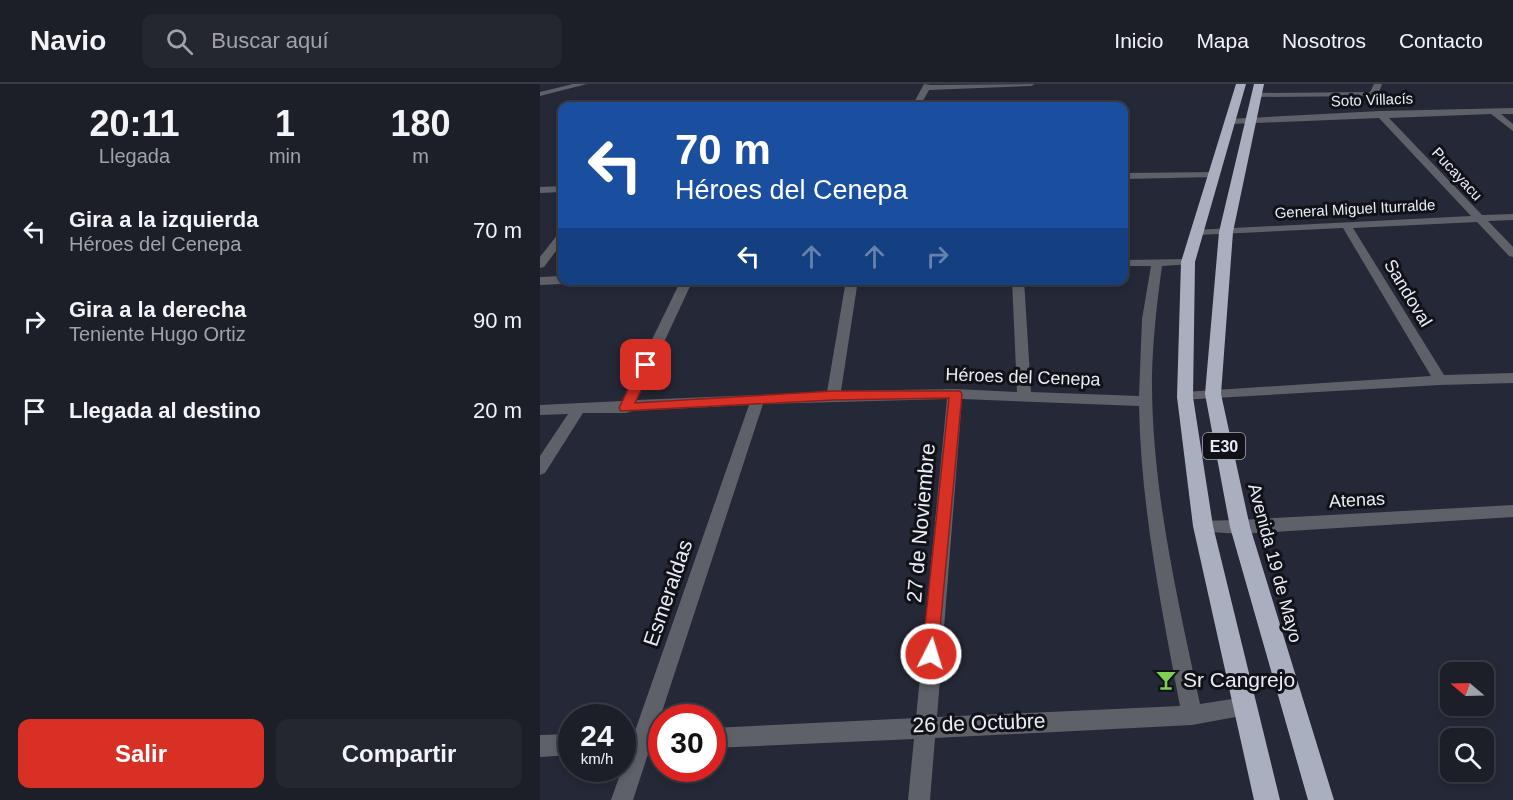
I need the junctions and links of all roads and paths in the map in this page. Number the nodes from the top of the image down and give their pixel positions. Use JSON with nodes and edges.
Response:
{"nodes":[{"id":1,"x":582,"y":84,"type":"edge"},
{"id":2,"x":1031,"y":84,"type":"edge"},
{"id":3,"x":1241,"y":84,"type":"edge"},
{"id":4,"x":1303,"y":84,"type":"edge"},
{"id":5,"x":1378,"y":84,"type":"edge"},
{"id":6,"x":927,"y":86,"type":"edge"},
{"id":7,"x":1257,"y":89,"type":"edge"},
{"id":8,"x":540,"y":94,"type":"edge"},
{"id":9,"x":1303,"y":95,"type":"junction"},
{"id":10,"x":918,"y":102,"type":"edge"},
{"id":11,"x":1366,"y":107,"type":"junction"},
{"id":12,"x":1513,"y":111,"type":"edge"},
{"id":13,"x":1493,"y":112,"type":"junction"},
{"id":14,"x":1250,"y":121,"type":"junction"},
{"id":15,"x":1232,"y":122,"type":"junction"},
{"id":16,"x":1513,"y":128,"type":"edge"},
{"id":17,"x":1215,"y":174,"type":"junction"},
{"id":18,"x":1128,"y":176,"type":"edge"},
{"id":19,"x":558,"y":189,"type":"edge"},
{"id":20,"x":540,"y":190,"type":"edge"},
{"id":21,"x":1513,"y":217,"type":"edge"},
{"id":22,"x":1478,"y":218,"type":"junction"},
{"id":23,"x":1346,"y":225,"type":"junction"},
{"id":24,"x":1198,"y":232,"type":"junction"},
{"id":25,"x":1226,"y":232,"type":"junction"},
{"id":26,"x":558,"y":241,"type":"edge"},
{"id":27,"x":1513,"y":254,"type":"edge"},
{"id":28,"x":1188,"y":262,"type":"junction"},
{"id":29,"x":1128,"y":263,"type":"edge"},
{"id":30,"x":1157,"y":263,"type":"junction"},
{"id":31,"x":540,"y":265,"type":"edge"},
{"id":32,"x":558,"y":280,"type":"edge"},
{"id":33,"x":540,"y":282,"type":"edge"},
{"id":34,"x":685,"y":285,"type":"edge"},
{"id":35,"x":851,"y":285,"type":"edge"},
{"id":36,"x":1018,"y":285,"type":"edge"},
{"id":37,"x":1513,"y":378,"type":"edge"},
{"id":38,"x":1440,"y":380,"type":"junction"},
{"id":39,"x":955,"y":394,"type":"junction"},
{"id":40,"x":1024,"y":394,"type":"junction"},
{"id":41,"x":1213,"y":394,"type":"junction"},
{"id":42,"x":833,"y":396,"type":"junction"},
{"id":43,"x":1185,"y":397,"type":"junction"},
{"id":44,"x":1146,"y":401,"type":"junction"},
{"id":45,"x":757,"y":402,"type":"junction"},
{"id":46,"x":579,"y":408,"type":"junction"},
{"id":47,"x":626,"y":408,"type":"junction"},
{"id":48,"x":540,"y":410,"type":"edge"},
{"id":49,"x":540,"y":469,"type":"edge"},
{"id":50,"x":1513,"y":511,"type":"edge"},
{"id":51,"x":1203,"y":526,"type":"junction"},
{"id":52,"x":1240,"y":527,"type":"junction"},
{"id":53,"x":1245,"y":707,"type":"junction"},
{"id":54,"x":1192,"y":715,"type":"junction"},
{"id":55,"x":924,"y":725,"type":"junction"},
{"id":56,"x":726,"y":737,"type":"edge"},
{"id":57,"x":642,"y":741,"type":"edge"},
{"id":58,"x":558,"y":745,"type":"edge"},
{"id":59,"x":540,"y":746,"type":"edge"},
{"id":60,"x":622,"y":800,"type":"edge"},
{"id":61,"x":919,"y":800,"type":"edge"},
{"id":62,"x":1267,"y":800,"type":"edge"},
{"id":63,"x":1321,"y":800,"type":"edge"}],
"edges":[{"from":1,"to":8,"type":"street"},
{"from":2,"to":6,"type":"street"},
{"from":3,"to":15,"type":"highway","number":"E30"},
{"from":4,"to":9,"type":"street"},
{"from":5,"to":11,"type":"street"},
{"from":6,"to":10,"type":"street"},
{"from":7,"to":9,"type":"street"},
{"from":7,"to":14,"type":"highway","name":"Avenida 19 de Mayo","number":"E30"},
{"from":9,"to":11,"type":"street"},
{"from":11,"to":13,"type":"street","name":"Soto Villacís"},
{"from":11,"to":14,"type":"street","name":"Soto Villacís"},
{"from":11,"to":22,"type":"street","name":"Pucayacu"},
{"from":12,"to":13,"type":"street","name":"Soto Villacís"},
{"from":13,"to":16,"type":"street"},
{"from":14,"to":15,"type":"street","name":"Soto Villacís"},
{"from":14,"to":25,"type":"highway","name":"Avenida 19 de Mayo","number":"E30"},
{"from":15,"to":17,"type":"highway","number":"E30"},
{"from":17,"to":18,"type":"street"},
{"from":17,"to":24,"type":"highway","number":"E30"},
{"from":19,"to":20,"type":"street"},
{"from":21,"to":22,"type":"street","name":"General Miguel Iturralde"},
{"from":22,"to":23,"type":"street","name":"General Miguel Iturralde"},
{"from":22,"to":27,"type":"street","name":"Pucayacu"},
{"from":23,"to":25,"type":"street","name":"General Miguel Iturralde"},
{"from":23,"to":38,"type":"street","name":"Sandoval"},
{"from":24,"to":25,"type":"street","name":"General Miguel Iturralde"},
{"from":24,"to":28,"type":"highway","number":"E30"},
{"from":25,"to":41,"type":"highway","name":"Avenida 19 de Mayo","number":"E30"},
{"from":26,"to":31,"type":"street"},
{"from":28,"to":30,"type":"street"},
{"from":28,"to":43,"type":"highway","number":"E30"},
{"from":29,"to":30,"type":"street"},
{"from":30,"to":44,"type":"street"},
{"from":32,"to":33,"type":"street"},
{"from":34,"to":47,"type":"street"},
{"from":35,"to":42,"type":"street"},
{"from":36,"to":40,"type":"street"},
{"from":37,"to":38,"type":"street"},
{"from":38,"to":41,"type":"street"},
{"from":39,"to":40,"type":"street","name":"Héroes del Cenepa"},
{"from":39,"to":42,"type":"street","name":"Héroes del Cenepa"},
{"from":39,"to":55,"type":"street","name":"27 de Noviembre"},
{"from":40,"to":44,"type":"street","name":"Héroes del Cenepa"},
{"from":41,"to":43,"type":"street"},
{"from":41,"to":52,"type":"highway","name":"Avenida 19 de Mayo","number":"E30"},
{"from":42,"to":45,"type":"street","name":"Héroes del Cenepa"},
{"from":43,"to":51,"type":"highway","number":"E30"},
{"from":44,"to":54,"type":"street"},
{"from":45,"to":47,"type":"street","name":"Héroes del Cenepa"},
{"from":45,"to":57,"type":"street","name":"Esmeraldas"},
{"from":46,"to":47,"type":"street","name":"Héroes del Cenepa"},
{"from":46,"to":48,"type":"street","name":"Héroes del Cenepa"},
{"from":46,"to":49,"type":"street"},
{"from":50,"to":52,"type":"street","name":"Atenas"},
{"from":51,"to":52,"type":"street","name":"Atenas"},
{"from":51,"to":53,"type":"highway","number":"E30"},
{"from":52,"to":63,"type":"highway","name":"Avenida 19 de Mayo","number":"E30"},
{"from":53,"to":54,"type":"street","name":"26 de Octubre"},
{"from":53,"to":62,"type":"highway","number":"E30"},
{"from":54,"to":55,"type":"street","name":"26 de Octubre"},
{"from":55,"to":56,"type":"street","name":"26 de Octubre"},
{"from":55,"to":61,"type":"street","name":"27 de Noviembre"},
{"from":57,"to":60,"type":"street","name":"Esmeraldas"},
{"from":58,"to":59,"type":"street"}]}
